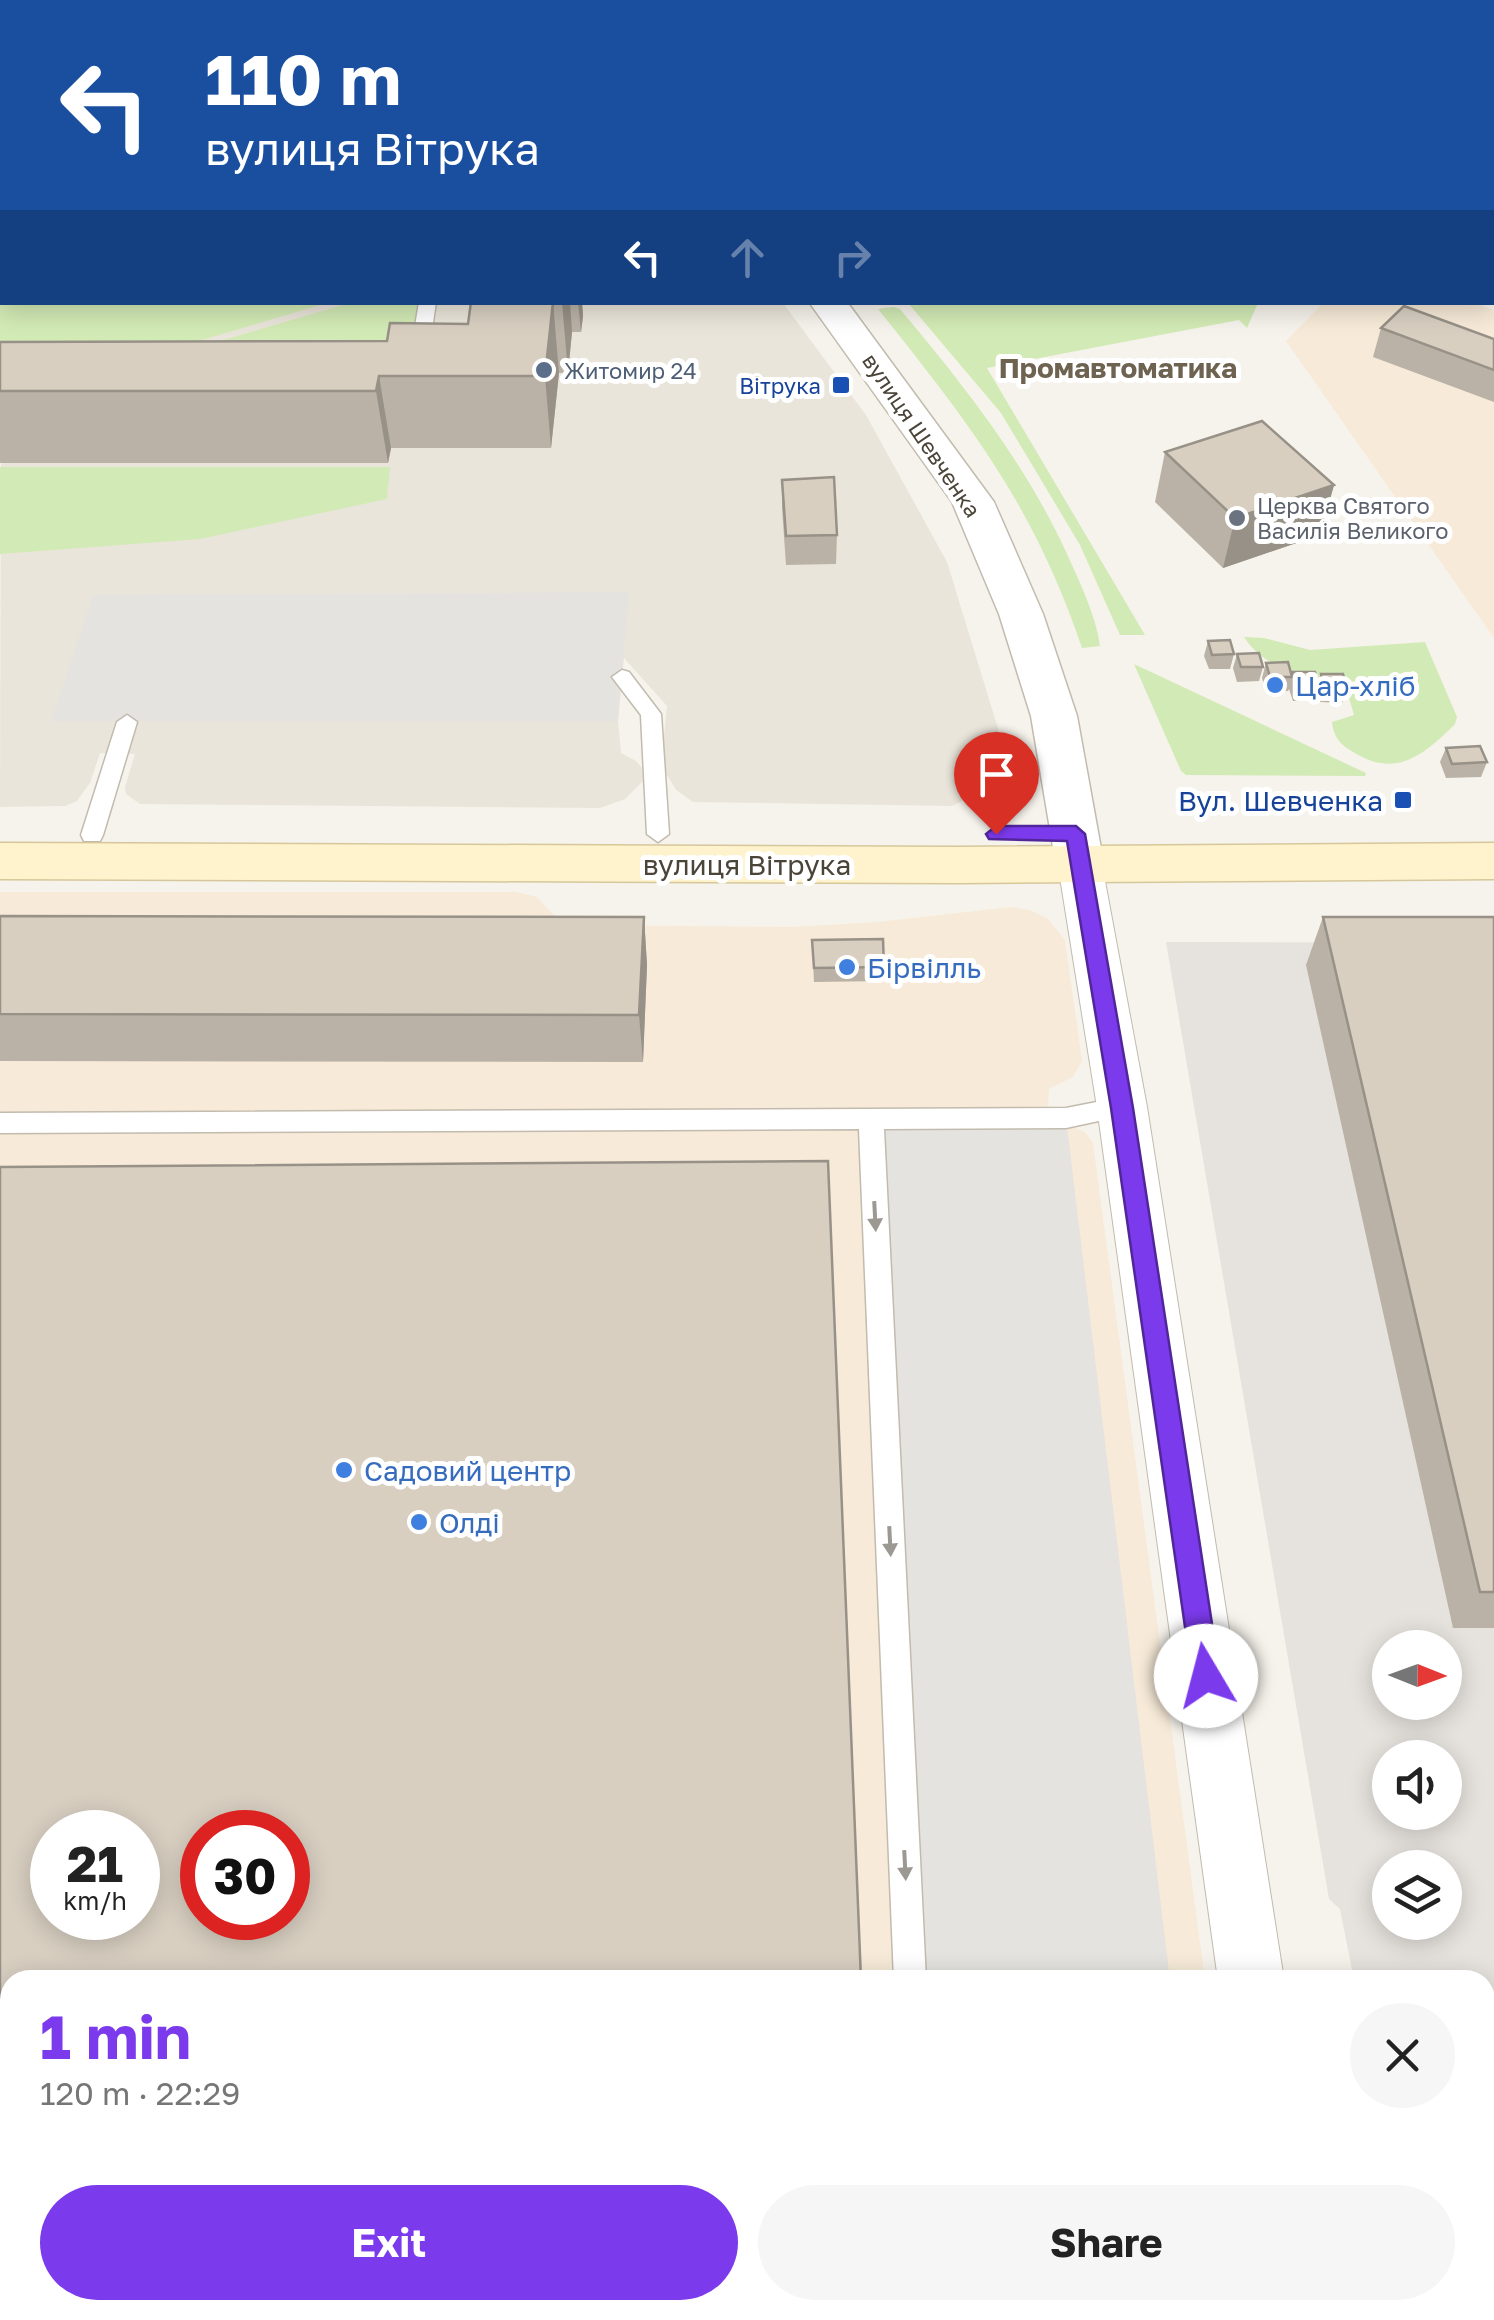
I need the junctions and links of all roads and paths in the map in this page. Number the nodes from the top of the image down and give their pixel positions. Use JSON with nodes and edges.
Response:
{"nodes":[{"id":1,"x":428,"y":305,"type":"edge"},
{"id":2,"x":829,"y":305,"type":"edge"},
{"id":3,"x":416,"y":375,"type":"edge"},
{"id":4,"x":622,"y":677,"type":"dead end"},
{"id":5,"x":127,"y":722,"type":"dead end"},
{"id":6,"x":1494,"y":830,"type":"edge"},
{"id":7,"x":0,"y":834,"type":"edge"},
{"id":8,"x":658,"y":834,"type":"junction"},
{"id":9,"x":92,"y":835,"type":"junction"},
{"id":10,"x":1078,"y":849,"type":"junction"},
{"id":11,"x":0,"y":861,"type":"edge"},
{"id":12,"x":1494,"y":861,"type":"edge"},
{"id":13,"x":1122,"y":1108,"type":"junction"},
{"id":14,"x":871,"y":1118,"type":"junction"},
{"id":15,"x":0,"y":1123,"type":"edge"},
{"id":16,"x":910,"y":1970,"type":"edge"},
{"id":17,"x":1250,"y":1970,"type":"edge"}],
"edges":[{"from":1,"to":3,"type":"lane"},
{"from":2,"to":10,"type":"street","name":"вулиця Шевченка"},
{"from":4,"to":8,"type":"lane"},
{"from":5,"to":9,"type":"lane"},
{"from":6,"to":10,"type":"main road","name":"вулиця Вітрука"},
{"from":7,"to":9,"type":"main road","name":"вулиця Вітрука"},
{"from":8,"to":9,"type":"main road","name":"вулиця Вітрука"},
{"from":8,"to":10,"type":"main road","name":"вулиця Вітрука"},
{"from":10,"to":11,"type":"main road","name":"вулиця Вітрука"},
{"from":10,"to":12,"type":"main road","name":"вулиця Вітрука"},
{"from":10,"to":13,"type":"street"},
{"from":13,"to":14,"type":"lane"},
{"from":13,"to":17,"type":"street"},
{"from":14,"to":15,"type":"lane"},
{"from":14,"to":16,"type":"lane","one_way":true}]}
